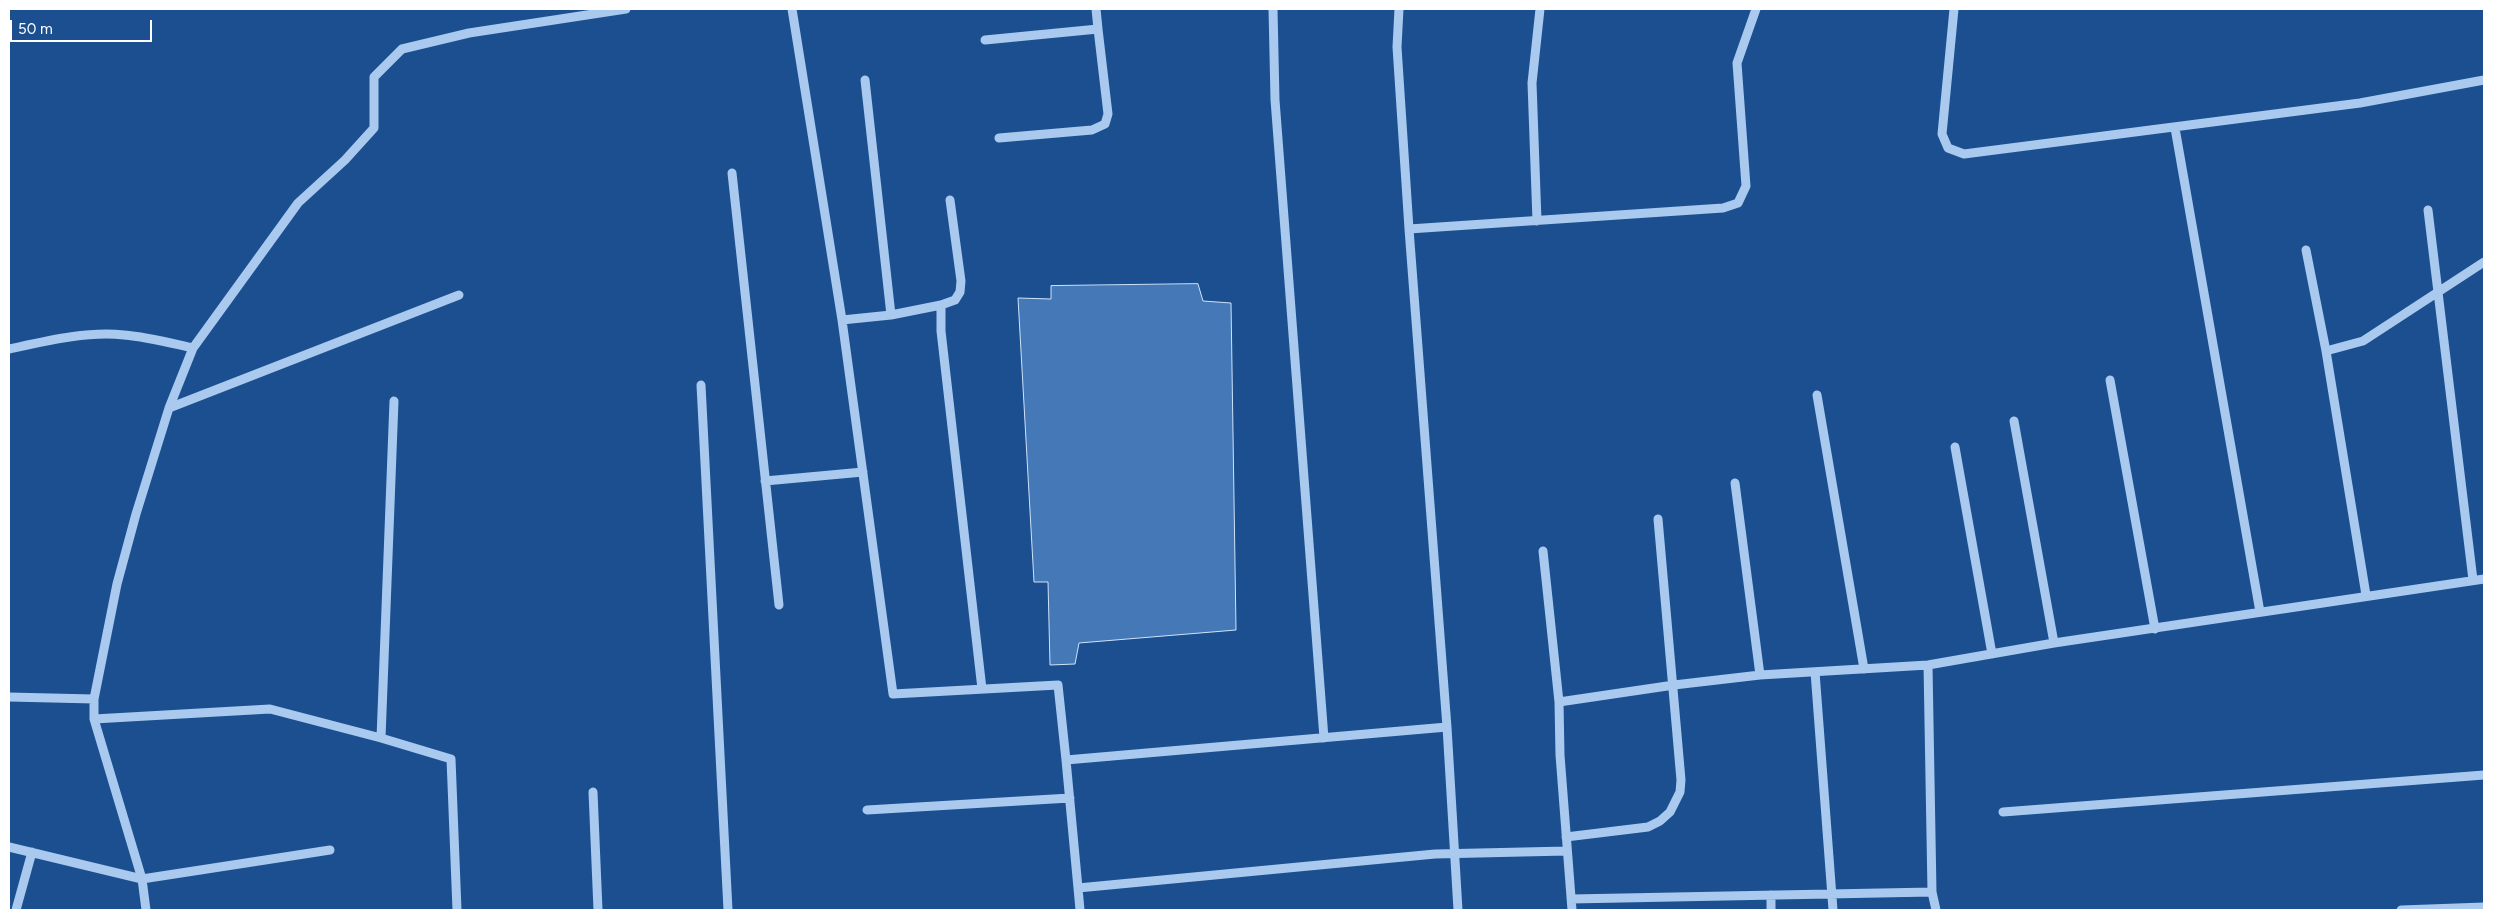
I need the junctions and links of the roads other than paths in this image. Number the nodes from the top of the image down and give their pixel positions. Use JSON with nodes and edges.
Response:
{"nodes":[{"id":1,"x":626,"y":9,"type":"edge"},
{"id":2,"x":792,"y":9,"type":"edge"},
{"id":3,"x":1096,"y":9,"type":"edge"},
{"id":4,"x":1273,"y":9,"type":"edge"},
{"id":5,"x":1400,"y":9,"type":"edge"},
{"id":6,"x":1540,"y":9,"type":"edge"},
{"id":7,"x":1756,"y":9,"type":"edge"},
{"id":8,"x":1954,"y":9,"type":"edge"},
{"id":9,"x":1098,"y":30,"type":"junction"},
{"id":10,"x":985,"y":40,"type":"dead end"},
{"id":11,"x":865,"y":80,"type":"dead end"},
{"id":12,"x":2484,"y":80,"type":"edge"},
{"id":13,"x":2175,"y":128,"type":"junction"},
{"id":14,"x":999,"y":138,"type":"dead end"},
{"id":15,"x":732,"y":173,"type":"dead end"},
{"id":16,"x":950,"y":200,"type":"dead end"},
{"id":17,"x":2428,"y":210,"type":"dead end"},
{"id":18,"x":1537,"y":220,"type":"junction"},
{"id":19,"x":1409,"y":229,"type":"junction"},
{"id":20,"x":2306,"y":250,"type":"dead end"},
{"id":21,"x":2484,"y":262,"type":"edge"},
{"id":22,"x":2437,"y":294,"type":"junction"},
{"id":23,"x":459,"y":296,"type":"dead end"},
{"id":24,"x":941,"y":305,"type":"junction"},
{"id":25,"x":891,"y":315,"type":"junction"},
{"id":26,"x":842,"y":320,"type":"junction"},
{"id":27,"x":193,"y":348,"type":"junction"},
{"id":28,"x":9,"y":349,"type":"edge"},
{"id":29,"x":2326,"y":352,"type":"junction"},
{"id":30,"x":2110,"y":380,"type":"dead end"},
{"id":31,"x":702,"y":385,"type":"dead end"},
{"id":32,"x":1817,"y":394,"type":"dead end"},
{"id":33,"x":394,"y":401,"type":"dead end"},
{"id":34,"x":169,"y":408,"type":"junction"},
{"id":35,"x":2014,"y":421,"type":"dead end"},
{"id":36,"x":1956,"y":447,"type":"dead end"},
{"id":37,"x":863,"y":472,"type":"junction"},
{"id":38,"x":765,"y":481,"type":"junction"},
{"id":39,"x":1735,"y":483,"type":"dead end"},
{"id":40,"x":1658,"y":519,"type":"dead end"},
{"id":41,"x":1543,"y":551,"type":"dead end"},
{"id":42,"x":2484,"y":579,"type":"edge"},
{"id":43,"x":2474,"y":580,"type":"junction"},
{"id":44,"x":2366,"y":595,"type":"junction"},
{"id":45,"x":778,"y":605,"type":"dead end"},
{"id":46,"x":2260,"y":612,"type":"junction"},
{"id":47,"x":2155,"y":629,"type":"junction"},
{"id":48,"x":2054,"y":643,"type":"junction"},
{"id":49,"x":1992,"y":654,"type":"junction"},
{"id":50,"x":1928,"y":665,"type":"junction"},
{"id":51,"x":1864,"y":669,"type":"junction"},
{"id":52,"x":1815,"y":672,"type":"junction"},
{"id":53,"x":1760,"y":675,"type":"junction"},
{"id":54,"x":1674,"y":685,"type":"junction"},
{"id":55,"x":982,"y":689,"type":"junction"},
{"id":56,"x":9,"y":697,"type":"edge"},
{"id":57,"x":94,"y":699,"type":"junction"},
{"id":58,"x":1559,"y":702,"type":"junction"},
{"id":59,"x":94,"y":720,"type":"junction"},
{"id":60,"x":1447,"y":727,"type":"junction"},
{"id":61,"x":381,"y":738,"type":"junction"},
{"id":62,"x":1324,"y":738,"type":"junction"},
{"id":63,"x":1066,"y":760,"type":"junction"},
{"id":64,"x":2484,"y":775,"type":"edge"},
{"id":65,"x":593,"y":792,"type":"dead end"},
{"id":66,"x":1070,"y":798,"type":"junction"},
{"id":67,"x":867,"y":810,"type":"dead end"},
{"id":68,"x":2004,"y":812,"type":"dead end"},
{"id":69,"x":1566,"y":837,"type":"junction"},
{"id":70,"x":9,"y":847,"type":"edge"},
{"id":71,"x":330,"y":850,"type":"dead end"},
{"id":72,"x":1567,"y":851,"type":"junction"},
{"id":73,"x":32,"y":852,"type":"junction"},
{"id":74,"x":1454,"y":853,"type":"junction"},
{"id":75,"x":142,"y":879,"type":"junction"},
{"id":76,"x":1078,"y":888,"type":"junction"},
{"id":77,"x":1932,"y":892,"type":"junction"},
{"id":78,"x":1833,"y":894,"type":"junction"},
{"id":79,"x":1771,"y":895,"type":"junction"},
{"id":80,"x":1571,"y":899,"type":"junction"},
{"id":81,"x":2483,"y":908,"type":"edge"},
{"id":82,"x":16,"y":910,"type":"edge"},
{"id":83,"x":146,"y":910,"type":"edge"},
{"id":84,"x":457,"y":910,"type":"edge"},
{"id":85,"x":598,"y":910,"type":"edge"},
{"id":86,"x":728,"y":910,"type":"edge"},
{"id":87,"x":1080,"y":910,"type":"edge"},
{"id":88,"x":1458,"y":910,"type":"edge"},
{"id":89,"x":1572,"y":910,"type":"edge"},
{"id":90,"x":1770,"y":910,"type":"edge"},
{"id":91,"x":1833,"y":910,"type":"edge"},
{"id":92,"x":1936,"y":910,"type":"edge"},
{"id":93,"x":2401,"y":910,"type":"edge"}],
"edges":[{"from":1,"to":27,"type":"street"},
{"from":2,"to":26,"type":"street"},
{"from":3,"to":9,"type":"street"},
{"from":4,"to":62,"type":"street"},
{"from":5,"to":19,"type":"street"},
{"from":6,"to":18,"type":"street"},
{"from":7,"to":18,"type":"street"},
{"from":8,"to":13,"type":"street"},
{"from":9,"to":10,"type":"street"},
{"from":9,"to":14,"type":"street"},
{"from":11,"to":25,"type":"street"},
{"from":12,"to":13,"type":"street"},
{"from":13,"to":46,"type":"street"},
{"from":15,"to":38,"type":"street"},
{"from":16,"to":24,"type":"street"},
{"from":17,"to":22,"type":"street"},
{"from":18,"to":19,"type":"street"},
{"from":19,"to":60,"type":"street"},
{"from":20,"to":29,"type":"street"},
{"from":21,"to":22,"type":"street"},
{"from":22,"to":29,"type":"street"},
{"from":22,"to":43,"type":"street"},
{"from":23,"to":34,"type":"street"},
{"from":24,"to":25,"type":"street"},
{"from":24,"to":55,"type":"street"},
{"from":25,"to":26,"type":"street"},
{"from":26,"to":37,"type":"street"},
{"from":27,"to":28,"type":"street"},
{"from":27,"to":34,"type":"street"},
{"from":29,"to":44,"type":"street"},
{"from":30,"to":47,"type":"street"},
{"from":31,"to":86,"type":"street"},
{"from":32,"to":51,"type":"street"},
{"from":33,"to":61,"type":"street"},
{"from":34,"to":57,"type":"street"},
{"from":35,"to":48,"type":"street"},
{"from":36,"to":49,"type":"street"},
{"from":37,"to":38,"type":"street"},
{"from":37,"to":55,"type":"street"},
{"from":38,"to":45,"type":"street"},
{"from":39,"to":53,"type":"street"},
{"from":40,"to":54,"type":"street"},
{"from":41,"to":58,"type":"street"},
{"from":42,"to":43,"type":"street"},
{"from":43,"to":44,"type":"street"},
{"from":44,"to":46,"type":"street"},
{"from":46,"to":47,"type":"street"},
{"from":47,"to":48,"type":"street"},
{"from":48,"to":49,"type":"street"},
{"from":49,"to":50,"type":"street"},
{"from":50,"to":51,"type":"street"},
{"from":50,"to":77,"type":"street"},
{"from":51,"to":52,"type":"street"},
{"from":52,"to":53,"type":"street"},
{"from":52,"to":78,"type":"street"},
{"from":53,"to":54,"type":"street"},
{"from":54,"to":58,"type":"street"},
{"from":54,"to":69,"type":"street"},
{"from":55,"to":63,"type":"street"},
{"from":56,"to":57,"type":"street"},
{"from":57,"to":59,"type":"street"},
{"from":58,"to":69,"type":"street"},
{"from":59,"to":61,"type":"street"},
{"from":59,"to":75,"type":"street"},
{"from":60,"to":62,"type":"street"},
{"from":60,"to":74,"type":"street"},
{"from":61,"to":84,"type":"street"},
{"from":62,"to":63,"type":"street"},
{"from":63,"to":66,"type":"street"},
{"from":64,"to":68,"type":"street"},
{"from":65,"to":85,"type":"street"},
{"from":66,"to":67,"type":"street"},
{"from":66,"to":76,"type":"street"},
{"from":69,"to":72,"type":"street"},
{"from":70,"to":73,"type":"street"},
{"from":71,"to":75,"type":"street"},
{"from":72,"to":74,"type":"street"},
{"from":72,"to":80,"type":"street"},
{"from":73,"to":75,"type":"street"},
{"from":73,"to":82,"type":"street"},
{"from":74,"to":76,"type":"street"},
{"from":74,"to":88,"type":"street"},
{"from":75,"to":83,"type":"street"},
{"from":76,"to":87,"type":"street"},
{"from":77,"to":78,"type":"street"},
{"from":77,"to":92,"type":"street"},
{"from":78,"to":79,"type":"street"},
{"from":78,"to":91,"type":"street"},
{"from":79,"to":80,"type":"street"},
{"from":79,"to":90,"type":"street"},
{"from":80,"to":89,"type":"street"},
{"from":81,"to":93,"type":"street"}]}
